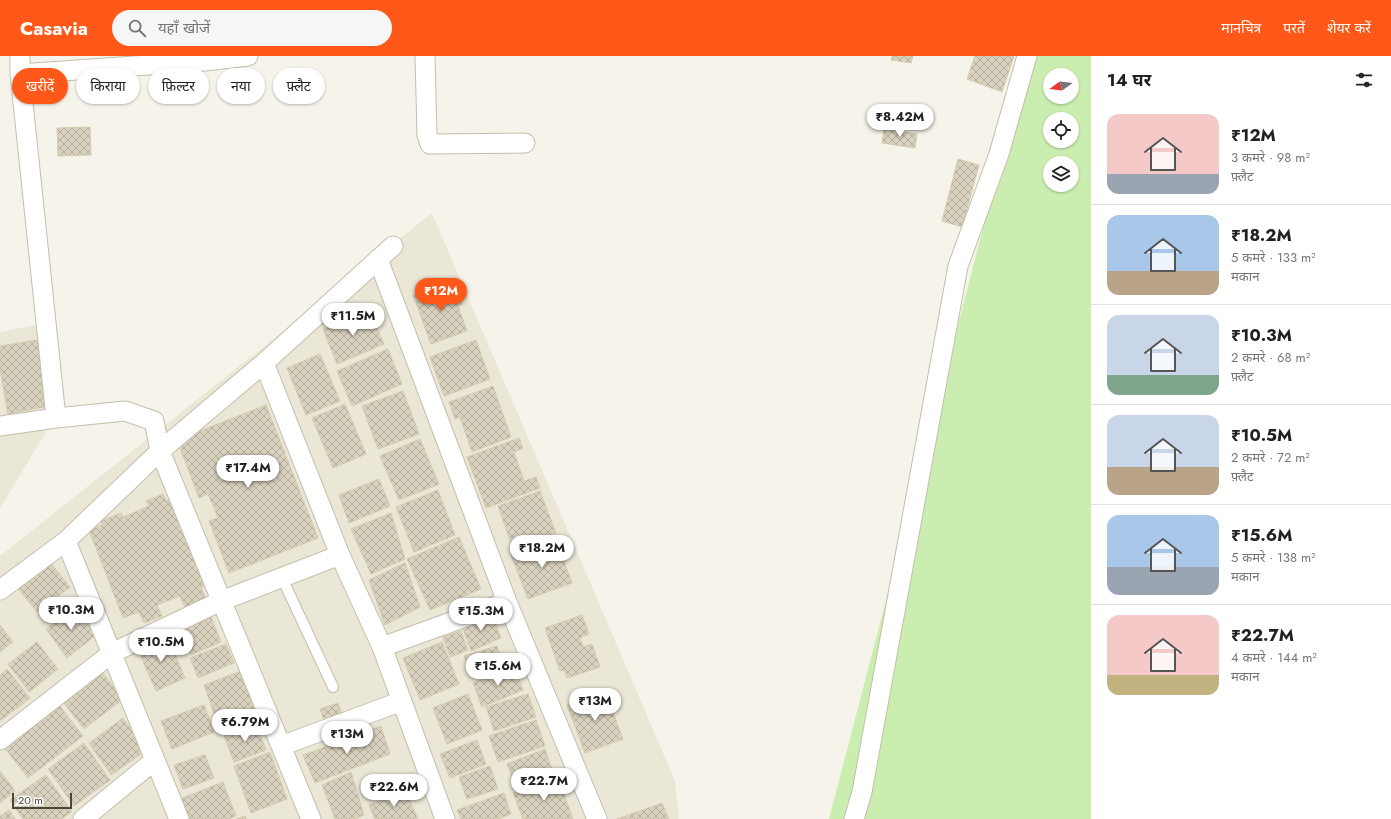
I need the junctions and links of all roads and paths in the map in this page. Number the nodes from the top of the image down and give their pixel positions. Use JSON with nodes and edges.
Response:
{"nodes":[{"id":1,"x":248,"y":56,"type":"edge"},
{"id":2,"x":425,"y":56,"type":"edge"},
{"id":3,"x":1027,"y":56,"type":"edge"},
{"id":4,"x":20,"y":65,"type":"edge"},
{"id":5,"x":525,"y":143,"type":"dead end"},
{"id":6,"x":393,"y":246,"type":"dead end"},
{"id":7,"x":378,"y":259,"type":"junction"},
{"id":8,"x":264,"y":363,"type":"junction"},
{"id":9,"x":56,"y":418,"type":"junction"},
{"id":10,"x":0,"y":426,"type":"edge"},
{"id":11,"x":160,"y":451,"type":"junction"},
{"id":12,"x":66,"y":541,"type":"junction"},
{"id":13,"x":340,"y":555,"type":"junction"},
{"id":14,"x":282,"y":578,"type":"junction"},
{"id":15,"x":0,"y":590,"type":"edge"},
{"id":16,"x":221,"y":601,"type":"junction"},
{"id":17,"x":507,"y":602,"type":"junction"},
{"id":18,"x":382,"y":647,"type":"junction"},
{"id":19,"x":112,"y":653,"type":"junction"},
{"id":20,"x":333,"y":687,"type":"dead end"},
{"id":21,"x":402,"y":701,"type":"junction"},
{"id":22,"x":0,"y":740,"type":"edge"},
{"id":23,"x":281,"y":746,"type":"junction"},
{"id":24,"x":155,"y":760,"type":"junction"},
{"id":25,"x":83,"y":819,"type":"edge"},
{"id":26,"x":179,"y":819,"type":"edge"},
{"id":27,"x":311,"y":819,"type":"edge"},
{"id":28,"x":445,"y":819,"type":"edge"},
{"id":29,"x":597,"y":819,"type":"edge"},
{"id":30,"x":854,"y":819,"type":"edge"}],
"edges":[{"from":1,"to":4,"type":"street"},
{"from":2,"to":5,"type":"street"},
{"from":3,"to":30,"type":"street"},
{"from":4,"to":9,"type":"street"},
{"from":6,"to":7,"type":"street"},
{"from":7,"to":8,"type":"street"},
{"from":7,"to":17,"type":"street"},
{"from":8,"to":11,"type":"street"},
{"from":8,"to":13,"type":"street"},
{"from":9,"to":10,"type":"street"},
{"from":9,"to":11,"type":"street"},
{"from":11,"to":12,"type":"street"},
{"from":11,"to":16,"type":"street"},
{"from":12,"to":15,"type":"street"},
{"from":12,"to":19,"type":"street"},
{"from":13,"to":14,"type":"street"},
{"from":13,"to":18,"type":"street"},
{"from":14,"to":16,"type":"street"},
{"from":14,"to":20,"type":"lane"},
{"from":16,"to":19,"type":"street"},
{"from":16,"to":23,"type":"street"},
{"from":17,"to":18,"type":"street"},
{"from":17,"to":29,"type":"street"},
{"from":18,"to":21,"type":"street"},
{"from":19,"to":22,"type":"street"},
{"from":19,"to":24,"type":"street"},
{"from":21,"to":23,"type":"street"},
{"from":21,"to":28,"type":"street"},
{"from":23,"to":27,"type":"street"},
{"from":24,"to":25,"type":"street"},
{"from":24,"to":26,"type":"street"}]}
